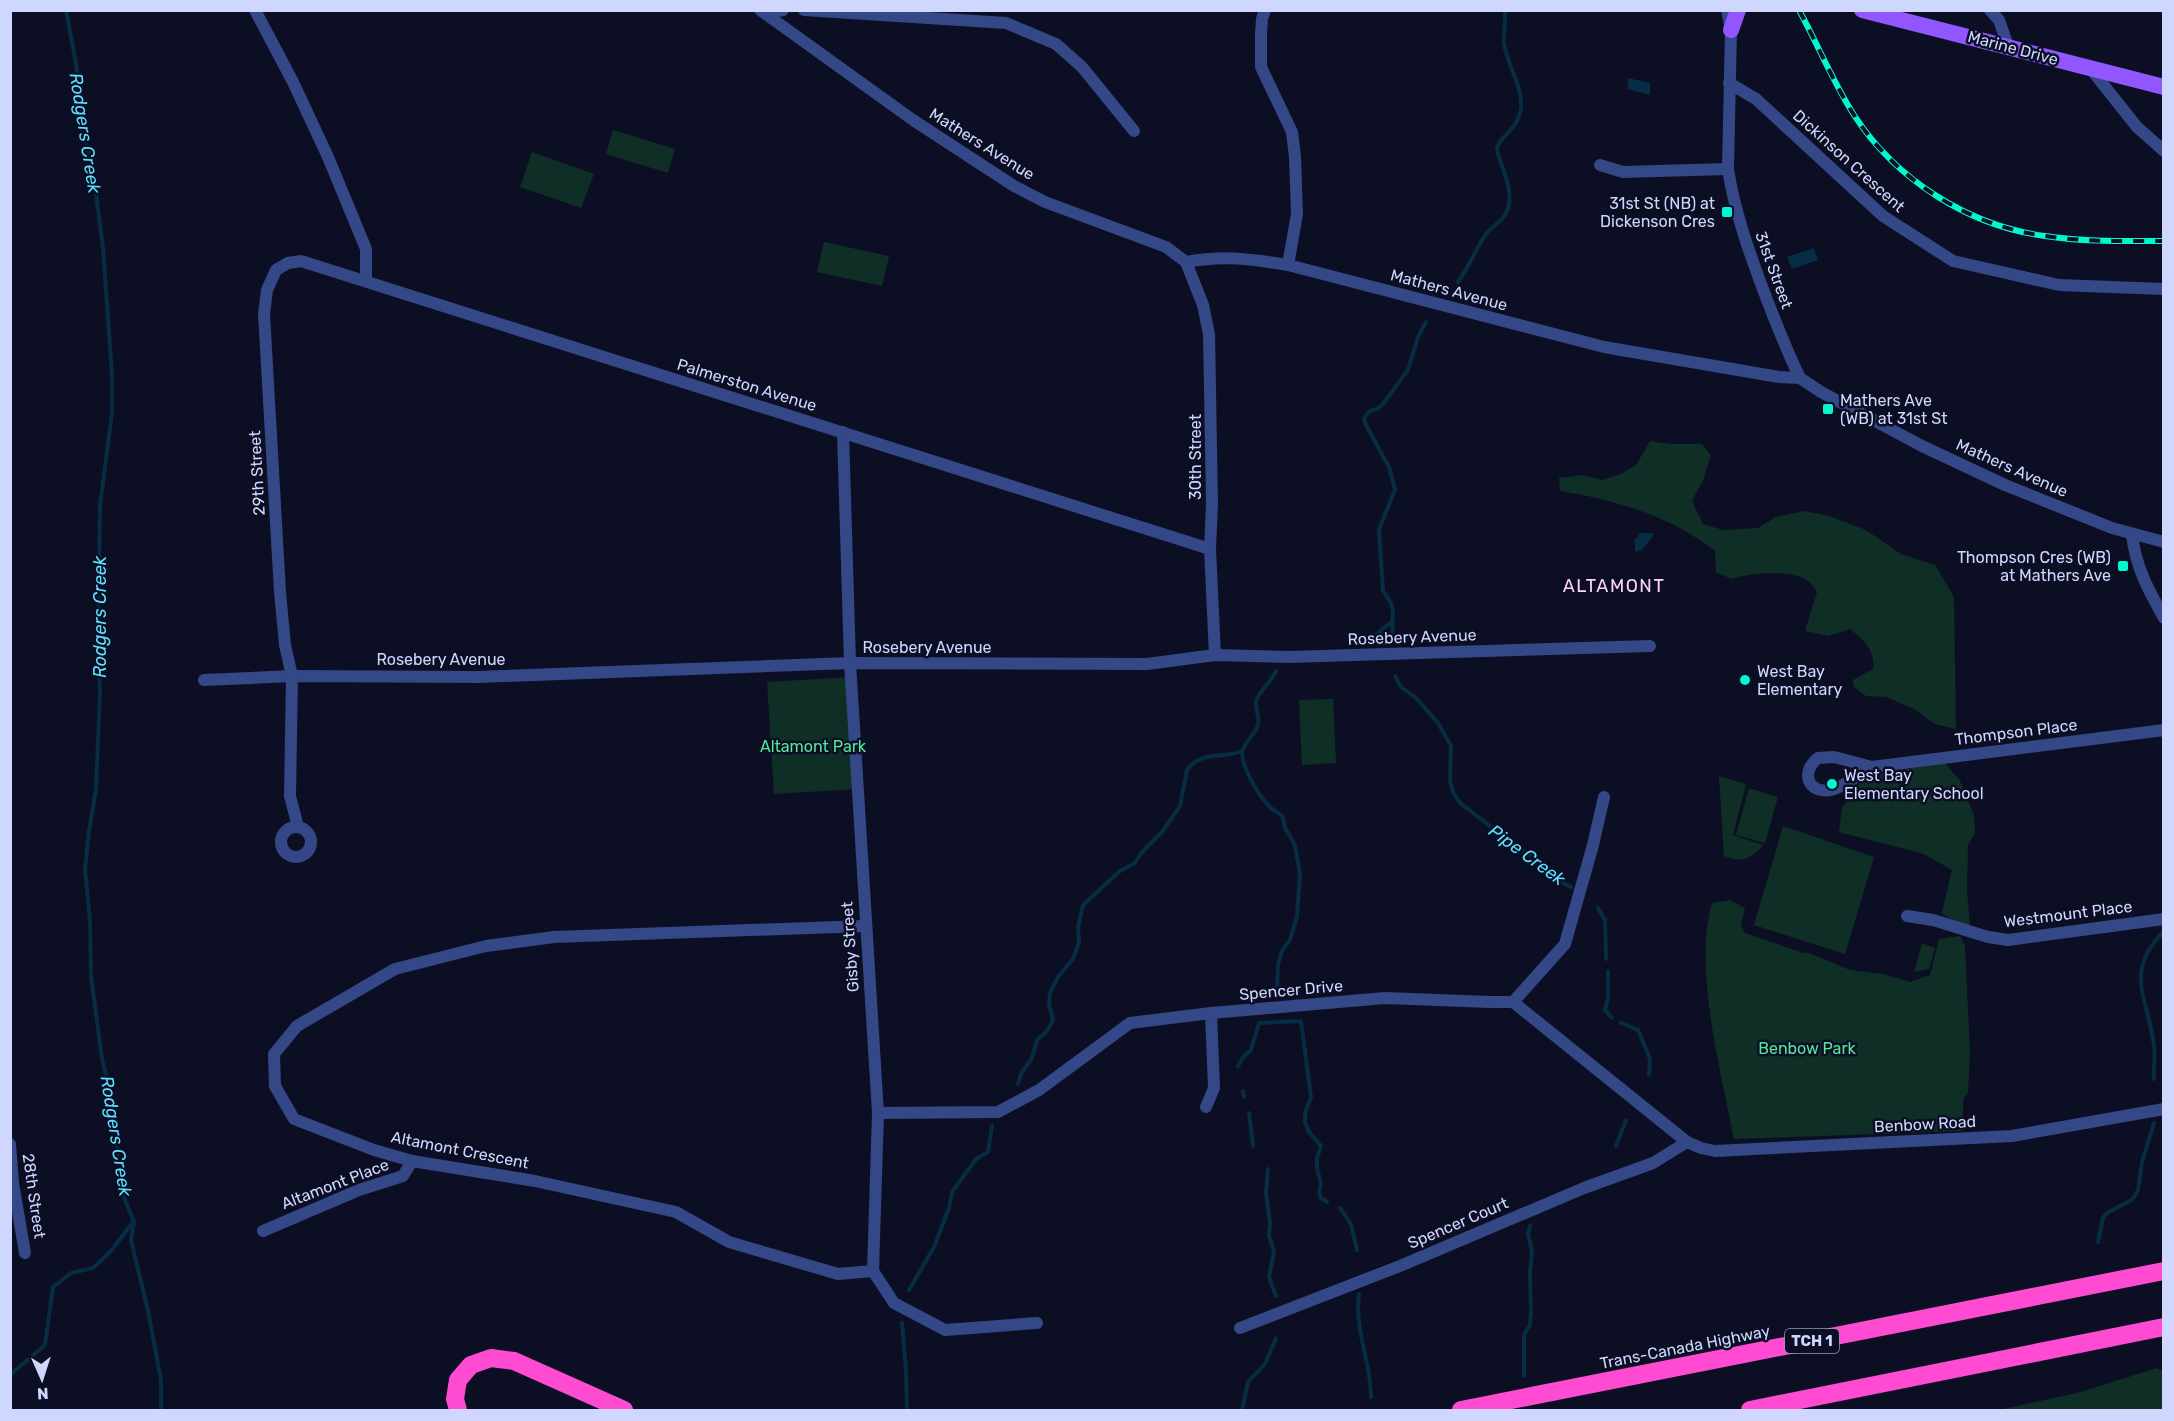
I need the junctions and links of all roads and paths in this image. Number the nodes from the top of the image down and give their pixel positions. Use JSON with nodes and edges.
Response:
{"nodes":[{"id":1,"x":255,"y":10,"type":"edge"},
{"id":2,"x":783,"y":10,"type":"edge"},
{"id":3,"x":804,"y":10,"type":"edge"},
{"id":4,"x":1265,"y":10,"type":"edge"},
{"id":5,"x":1727,"y":10,"type":"edge"},
{"id":6,"x":1738,"y":10,"type":"edge"},
{"id":7,"x":1862,"y":10,"type":"edge"},
{"id":8,"x":1990,"y":10,"type":"edge"},
{"id":9,"x":763,"y":12,"type":"edge"},
{"id":10,"x":1731,"y":30,"type":"junction"},
{"id":11,"x":2008,"y":46,"type":"junction"},
{"id":12,"x":2090,"y":68,"type":"junction"},
{"id":13,"x":1729,"y":83,"type":"junction"},
{"id":14,"x":2163,"y":87,"type":"edge"},
{"id":15,"x":1134,"y":131,"type":"dead end"},
{"id":16,"x":2163,"y":151,"type":"edge"},
{"id":17,"x":1600,"y":165,"type":"dead end"},
{"id":18,"x":1728,"y":169,"type":"junction"},
{"id":19,"x":1186,"y":262,"type":"junction"},
{"id":20,"x":1288,"y":265,"type":"junction"},
{"id":21,"x":276,"y":270,"type":"joint"},
{"id":22,"x":366,"y":281,"type":"junction"},
{"id":23,"x":2163,"y":289,"type":"edge"},
{"id":24,"x":1800,"y":378,"type":"junction"},
{"id":25,"x":843,"y":432,"type":"junction"},
{"id":26,"x":2132,"y":535,"type":"junction"},
{"id":27,"x":2163,"y":542,"type":"edge"},
{"id":28,"x":1210,"y":549,"type":"junction"},
{"id":29,"x":2163,"y":618,"type":"edge"},
{"id":30,"x":1650,"y":646,"type":"dead end"},
{"id":31,"x":1215,"y":655,"type":"junction"},
{"id":32,"x":850,"y":663,"type":"junction"},
{"id":33,"x":291,"y":676,"type":"junction"},
{"id":34,"x":204,"y":680,"type":"dead end"},
{"id":35,"x":2163,"y":730,"type":"edge"},
{"id":36,"x":1872,"y":767,"type":"junction"},
{"id":37,"x":1604,"y":797,"type":"dead end"},
{"id":38,"x":298,"y":827,"type":"dead end"},
{"id":39,"x":1907,"y":916,"type":"dead end"},
{"id":40,"x":2163,"y":919,"type":"edge"},
{"id":41,"x":866,"y":926,"type":"junction"},
{"id":42,"x":1513,"y":1002,"type":"junction"},
{"id":43,"x":1212,"y":1013,"type":"junction"},
{"id":44,"x":1206,"y":1107,"type":"dead end"},
{"id":45,"x":2163,"y":1109,"type":"edge"},
{"id":46,"x":878,"y":1113,"type":"junction"},
{"id":47,"x":1687,"y":1142,"type":"junction"},
{"id":48,"x":10,"y":1144,"type":"edge"},
{"id":49,"x":412,"y":1161,"type":"junction"},
{"id":50,"x":263,"y":1231,"type":"dead end"},
{"id":51,"x":25,"y":1252,"type":"dead end"},
{"id":52,"x":873,"y":1271,"type":"junction"},
{"id":53,"x":2163,"y":1271,"type":"edge"},
{"id":54,"x":1037,"y":1323,"type":"dead end"},
{"id":55,"x":2163,"y":1327,"type":"edge"},
{"id":56,"x":1240,"y":1328,"type":"dead end"},
{"id":57,"x":458,"y":1410,"type":"edge"},
{"id":58,"x":624,"y":1410,"type":"edge"},
{"id":59,"x":1461,"y":1410,"type":"edge"},
{"id":60,"x":1750,"y":1410,"type":"edge"}],
"edges":[{"from":1,"to":22,"type":"street"},
{"from":2,"to":9,"type":"street"},
{"from":3,"to":15,"type":"street"},
{"from":4,"to":20,"type":"street"},
{"from":5,"to":10,"type":"street","name":"31st Street"},
{"from":6,"to":10,"type":"main road"},
{"from":7,"to":11,"type":"main road","name":"Marine Drive"},
{"from":8,"to":11,"type":"street"},
{"from":9,"to":19,"type":"street","name":"Mathers Avenue"},
{"from":10,"to":13,"type":"street","name":"31st Street"},
{"from":11,"to":12,"type":"main road","name":"Marine Drive"},
{"from":12,"to":14,"type":"main road","name":"Marine Drive"},
{"from":12,"to":16,"type":"street"},
{"from":13,"to":18,"type":"street","name":"31st Street"},
{"from":13,"to":23,"type":"street","name":"Dickinson Crescent"},
{"from":17,"to":18,"type":"street"},
{"from":18,"to":24,"type":"street","name":"31st Street"},
{"from":19,"to":20,"type":"street","name":"Mathers Avenue"},
{"from":19,"to":28,"type":"street","name":"30th Street"},
{"from":20,"to":24,"type":"street","name":"Mathers Avenue"},
{"from":21,"to":22,"type":"street","name":"Palmerston Avenue"},
{"from":21,"to":33,"type":"street","name":"29th Street"},
{"from":22,"to":25,"type":"street","name":"Palmerston Avenue"},
{"from":24,"to":26,"type":"street","name":"Mathers Avenue"},
{"from":25,"to":28,"type":"street","name":"Palmerston Avenue"},
{"from":25,"to":32,"type":"street","name":"Gisby Street"},
{"from":26,"to":27,"type":"street","name":"Mathers Avenue"},
{"from":26,"to":29,"type":"street"},
{"from":28,"to":31,"type":"street","name":"30th Street"},
{"from":30,"to":31,"type":"street","name":"Rosebery Avenue"},
{"from":31,"to":32,"type":"street","name":"Rosebery Avenue"},
{"from":32,"to":33,"type":"street","name":"Rosebery Avenue"},
{"from":32,"to":41,"type":"street","name":"Gisby Street"},
{"from":33,"to":34,"type":"street","name":"Rosebery Avenue"},
{"from":33,"to":38,"type":"street","name":"29th Street"},
{"from":35,"to":36,"type":"street","name":"Thompson Place"},
{"from":36,"to":36,"type":"street","name":"Thompson Place"},
{"from":37,"to":42,"type":"street"},
{"from":39,"to":40,"type":"street","name":"Westmount Place"},
{"from":41,"to":46,"type":"street","name":"Gisby Street"},
{"from":41,"to":49,"type":"street","name":"Altamont Crescent"},
{"from":42,"to":43,"type":"street","name":"Spencer Drive"},
{"from":42,"to":47,"type":"street"},
{"from":43,"to":44,"type":"street"},
{"from":43,"to":46,"type":"street","name":"Spencer Drive"},
{"from":45,"to":47,"type":"street","name":"Benbow Road"},
{"from":46,"to":52,"type":"street","name":"Gisby Street"},
{"from":47,"to":56,"type":"street","name":"Spencer Court"},
{"from":48,"to":51,"type":"street","name":"28th Street"},
{"from":49,"to":50,"type":"street","name":"Altamont Place"},
{"from":49,"to":52,"type":"street","name":"Altamont Crescent"},
{"from":52,"to":54,"type":"street"},
{"from":53,"to":59,"type":"highway","name":"Trans-Canada Highway","number":"TCH 1"},
{"from":55,"to":60,"type":"highway"},
{"from":57,"to":58,"type":"highway"}]}
